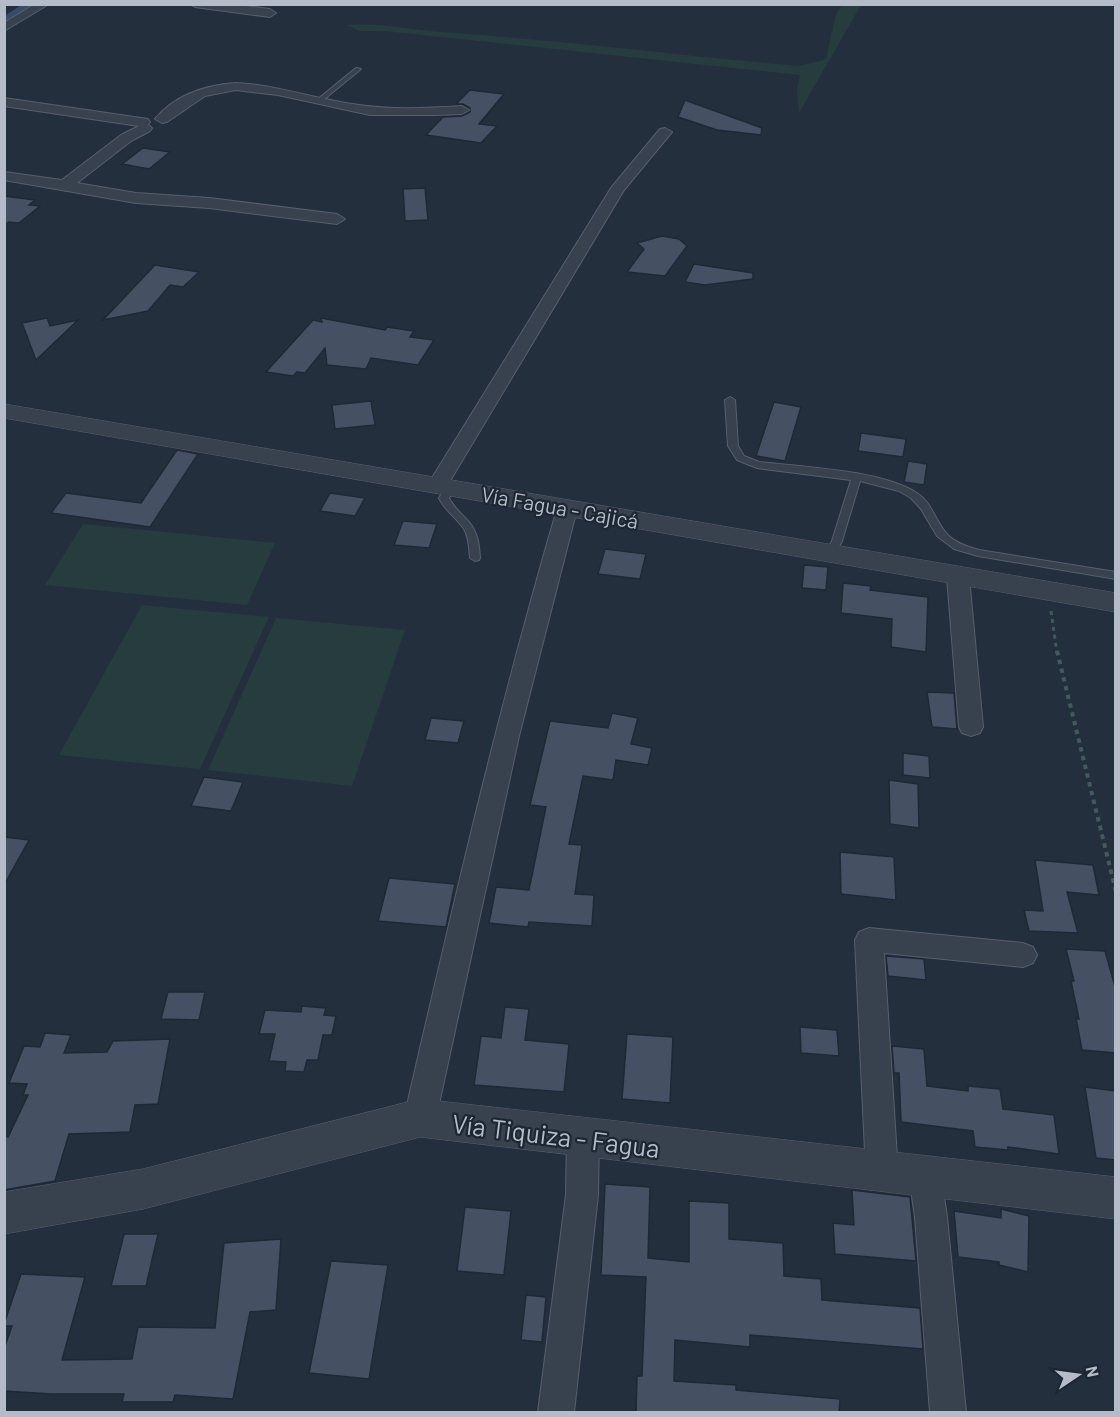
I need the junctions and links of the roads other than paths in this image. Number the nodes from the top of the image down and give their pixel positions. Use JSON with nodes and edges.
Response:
{"nodes":[{"id":1,"x":44,"y":4,"type":"edge"},
{"id":2,"x":195,"y":4,"type":"edge"},
{"id":3,"x":270,"y":13,"type":"dead end"},
{"id":4,"x":4,"y":28,"type":"edge"},
{"id":5,"x":358,"y":69,"type":"dead end"},
{"id":6,"x":320,"y":100,"type":"junction"},
{"id":7,"x":4,"y":102,"type":"edge"},
{"id":8,"x":462,"y":110,"type":"dead end"},
{"id":9,"x":144,"y":125,"type":"junction"},
{"id":10,"x":665,"y":132,"type":"dead end"},
{"id":11,"x":4,"y":176,"type":"edge"},
{"id":12,"x":65,"y":185,"type":"junction"},
{"id":13,"x":337,"y":219,"type":"dead end"},
{"id":14,"x":730,"y":400,"type":"dead end"},
{"id":15,"x":4,"y":411,"type":"edge"},
{"id":16,"x":856,"y":479,"type":"junction"},
{"id":17,"x":444,"y":487,"type":"junction"},
{"id":18,"x":567,"y":509,"type":"junction"},
{"id":19,"x":830,"y":554,"type":"junction"},
{"id":20,"x":475,"y":558,"type":"dead end"},
{"id":21,"x":1116,"y":576,"type":"edge"},
{"id":22,"x":958,"y":577,"type":"junction"},
{"id":23,"x":1116,"y":603,"type":"edge"},
{"id":24,"x":971,"y":727,"type":"dead end"},
{"id":25,"x":1023,"y":956,"type":"dead end"},
{"id":26,"x":420,"y":1118,"type":"junction"},
{"id":27,"x":583,"y":1138,"type":"junction"},
{"id":28,"x":882,"y":1173,"type":"junction"},
{"id":29,"x":925,"y":1176,"type":"junction"},
{"id":30,"x":1116,"y":1198,"type":"edge"},
{"id":31,"x":4,"y":1213,"type":"edge"},
{"id":32,"x":556,"y":1413,"type":"edge"},
{"id":33,"x":948,"y":1413,"type":"edge"}],
"edges":[{"from":1,"to":4,"type":"street"},
{"from":2,"to":3,"type":"street"},
{"from":5,"to":6,"type":"lane"},
{"from":6,"to":8,"type":"street"},
{"from":6,"to":9,"type":"street"},
{"from":7,"to":9,"type":"street"},
{"from":9,"to":12,"type":"street"},
{"from":10,"to":17,"type":"street"},
{"from":11,"to":12,"type":"street"},
{"from":12,"to":13,"type":"street"},
{"from":14,"to":16,"type":"lane"},
{"from":15,"to":17,"type":"street","name":"Vía Fagua - Cajicá"},
{"from":16,"to":19,"type":"lane"},
{"from":16,"to":21,"type":"lane"},
{"from":17,"to":18,"type":"street","name":"Vía Fagua - Cajicá"},
{"from":17,"to":20,"type":"lane"},
{"from":18,"to":19,"type":"street","name":"Vía Fagua - Cajicá"},
{"from":18,"to":26,"type":"street"},
{"from":19,"to":22,"type":"street","name":"Vía Fagua - Cajicá"},
{"from":22,"to":23,"type":"street","name":"Vía Fagua - Cajicá"},
{"from":22,"to":24,"type":"street"},
{"from":25,"to":28,"type":"street"},
{"from":26,"to":27,"type":"street","name":"Vía Tiquiza - Fagua"},
{"from":26,"to":31,"type":"street","name":"Vía Tiquiza - Fagua"},
{"from":27,"to":28,"type":"street","name":"Vía Tiquiza - Fagua"},
{"from":27,"to":32,"type":"street"},
{"from":28,"to":29,"type":"street","name":"Vía Tiquiza - Fagua"},
{"from":29,"to":30,"type":"street","name":"Vía Tiquiza - Fagua"},
{"from":29,"to":33,"type":"street"}]}
